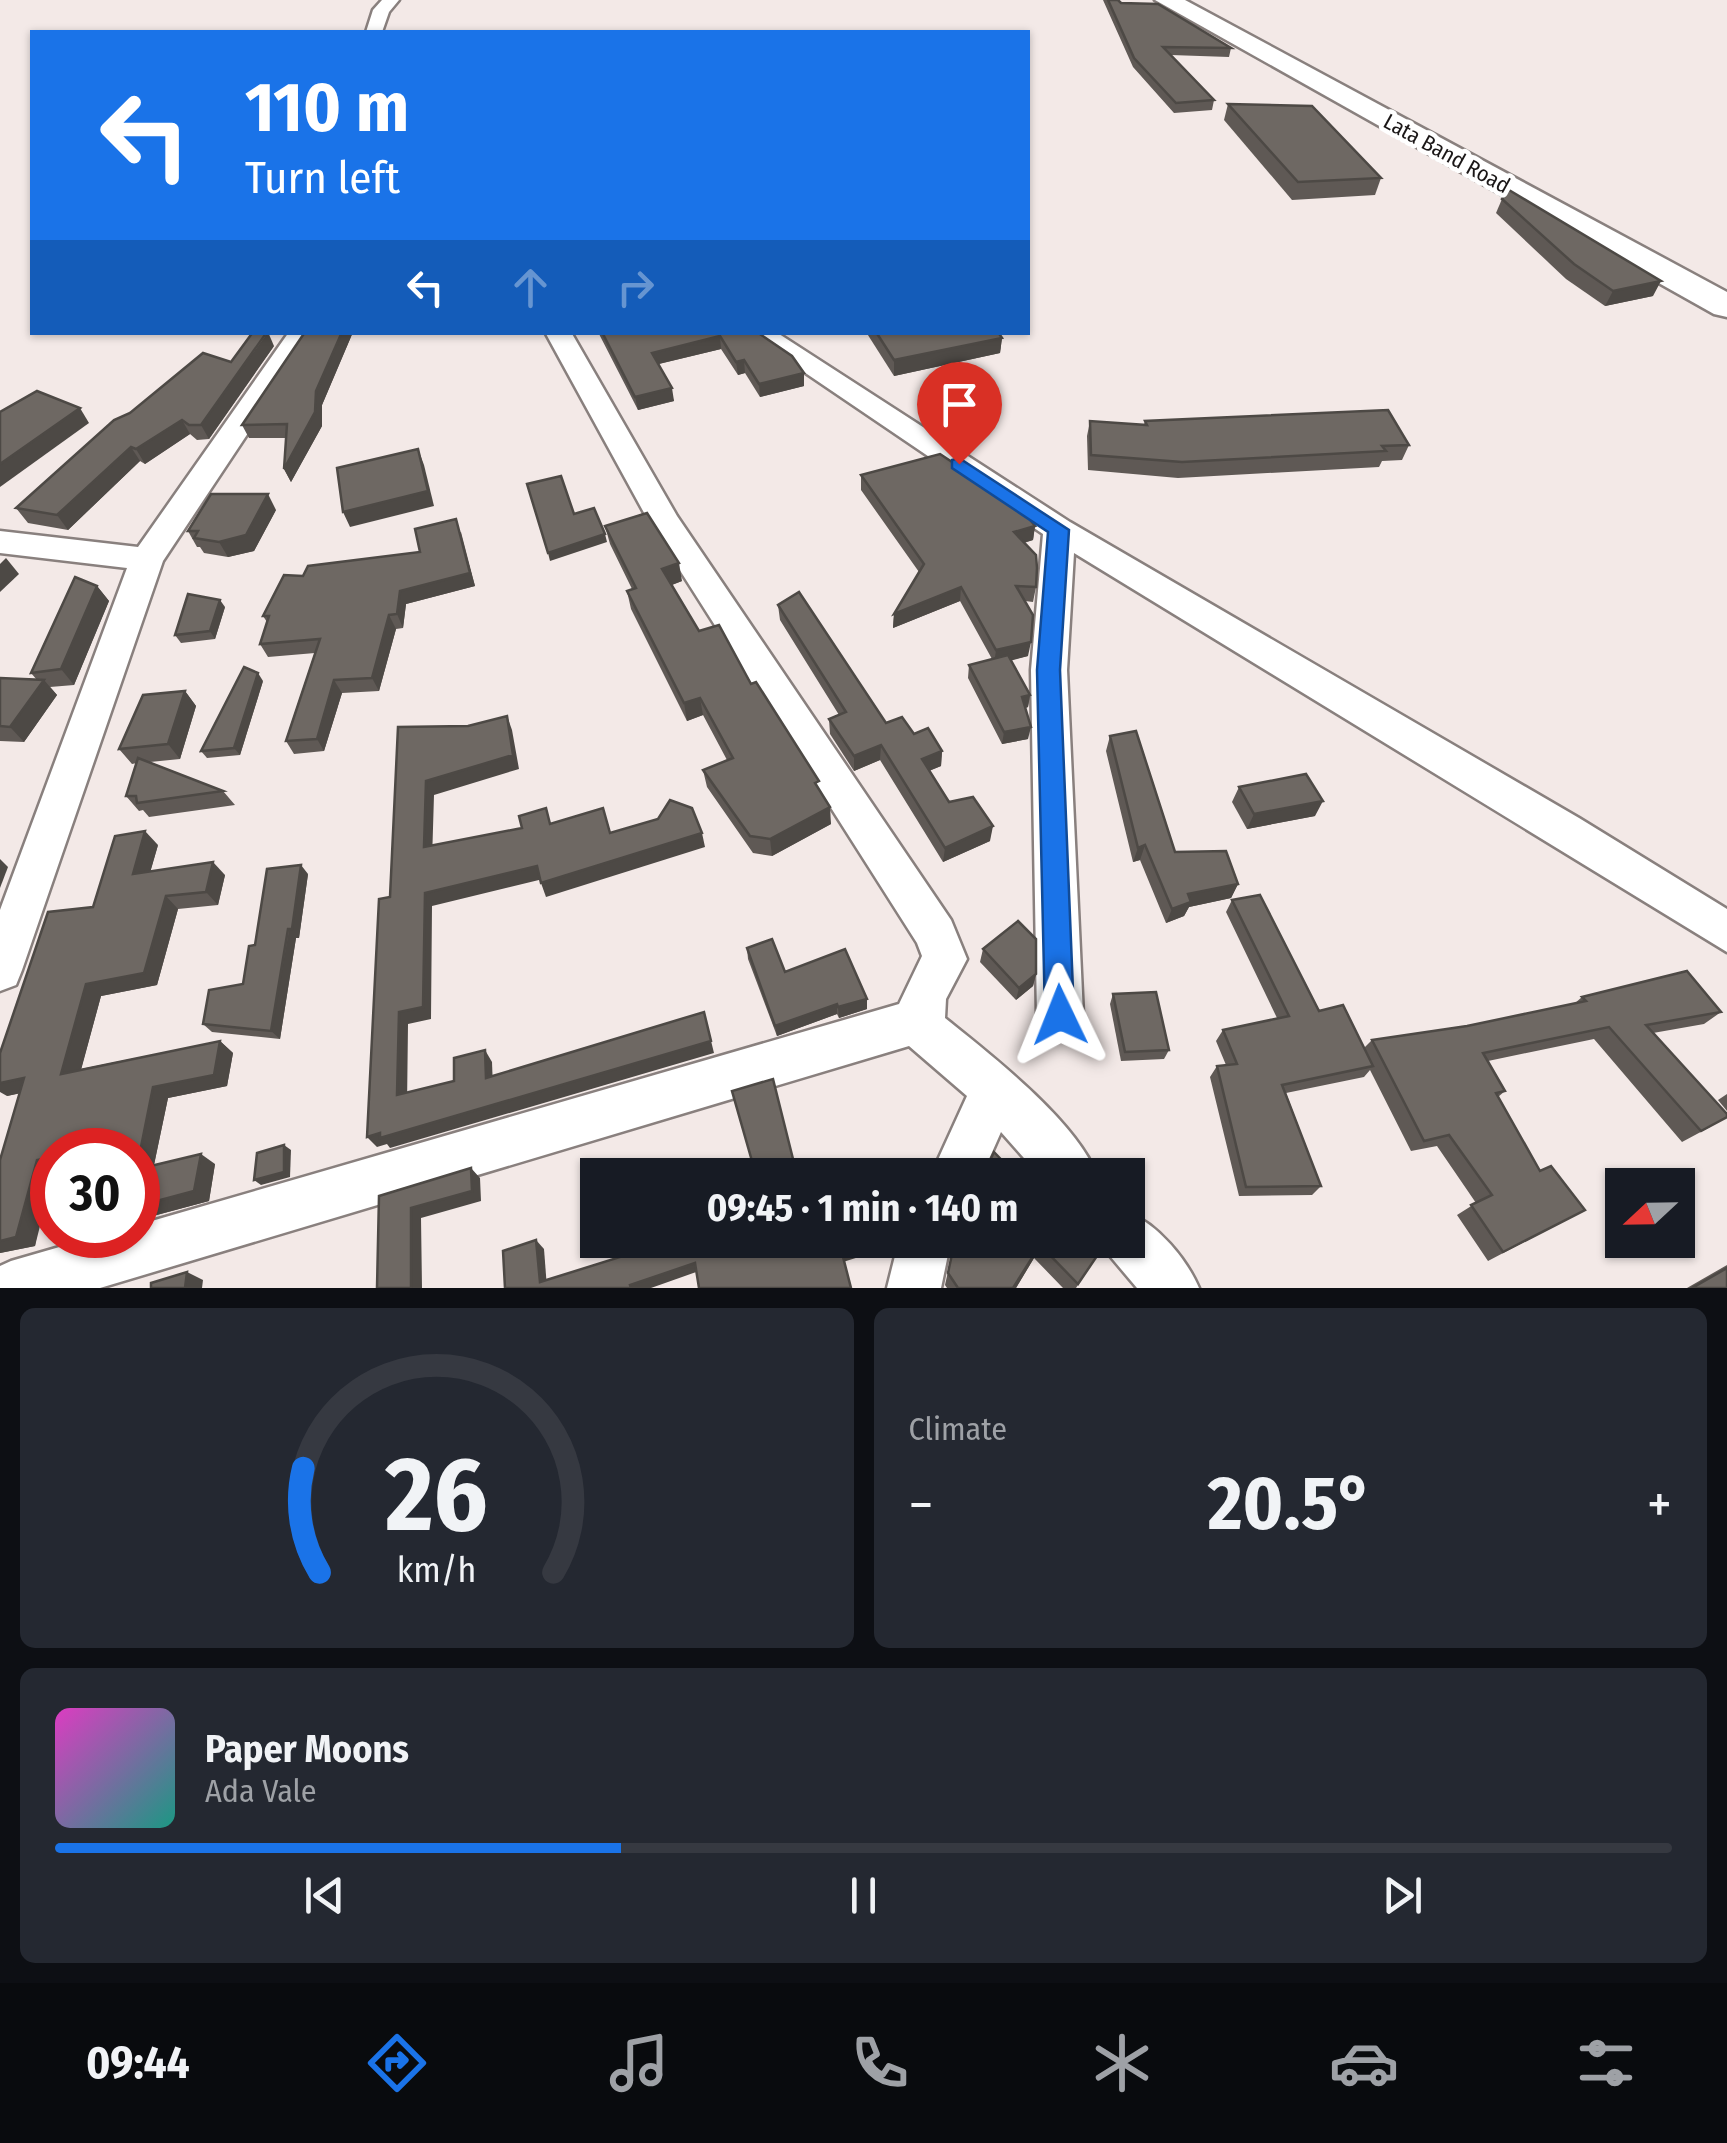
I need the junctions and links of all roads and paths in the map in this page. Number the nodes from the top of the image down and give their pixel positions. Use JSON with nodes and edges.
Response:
{"nodes":[{"id":1,"x":391,"y":0,"type":"edge"},
{"id":2,"x":1167,"y":0,"type":"edge"},
{"id":3,"x":375,"y":30,"type":"edge"},
{"id":4,"x":1727,"y":306,"type":"edge"},
{"id":5,"x":300,"y":335,"type":"edge"},
{"id":6,"x":560,"y":335,"type":"edge"},
{"id":7,"x":763,"y":335,"type":"edge"},
{"id":8,"x":1059,"y":530,"type":"junction"},
{"id":9,"x":0,"y":542,"type":"edge"},
{"id":10,"x":147,"y":559,"type":"junction"},
{"id":11,"x":1727,"y":932,"type":"edge"},
{"id":12,"x":0,"y":970,"type":"edge"},
{"id":13,"x":1060,"y":1015,"type":"dead end"},
{"id":14,"x":920,"y":1020,"type":"junction"},
{"id":15,"x":996,"y":1089,"type":"junction"},
{"id":16,"x":964,"y":1158,"type":"edge"},
{"id":17,"x":1057,"y":1158,"type":"edge"},
{"id":18,"x":1145,"y":1257,"type":"edge"},
{"id":19,"x":921,"y":1258,"type":"edge"},
{"id":20,"x":11,"y":1288,"type":"edge"},
{"id":21,"x":914,"y":1288,"type":"edge"},
{"id":22,"x":1172,"y":1288,"type":"edge"}],
"edges":[{"from":1,"to":3,"type":"street"},
{"from":2,"to":4,"type":"main road","name":"Lata Band Road"},
{"from":5,"to":10,"type":"street"},
{"from":6,"to":14,"type":"street"},
{"from":7,"to":8,"type":"street"},
{"from":8,"to":11,"type":"street"},
{"from":8,"to":13,"type":"street"},
{"from":9,"to":10,"type":"street"},
{"from":10,"to":12,"type":"street"},
{"from":14,"to":15,"type":"street"},
{"from":14,"to":20,"type":"street"},
{"from":15,"to":16,"type":"street"},
{"from":15,"to":17,"type":"street"},
{"from":18,"to":22,"type":"street"},
{"from":19,"to":21,"type":"street"}]}
